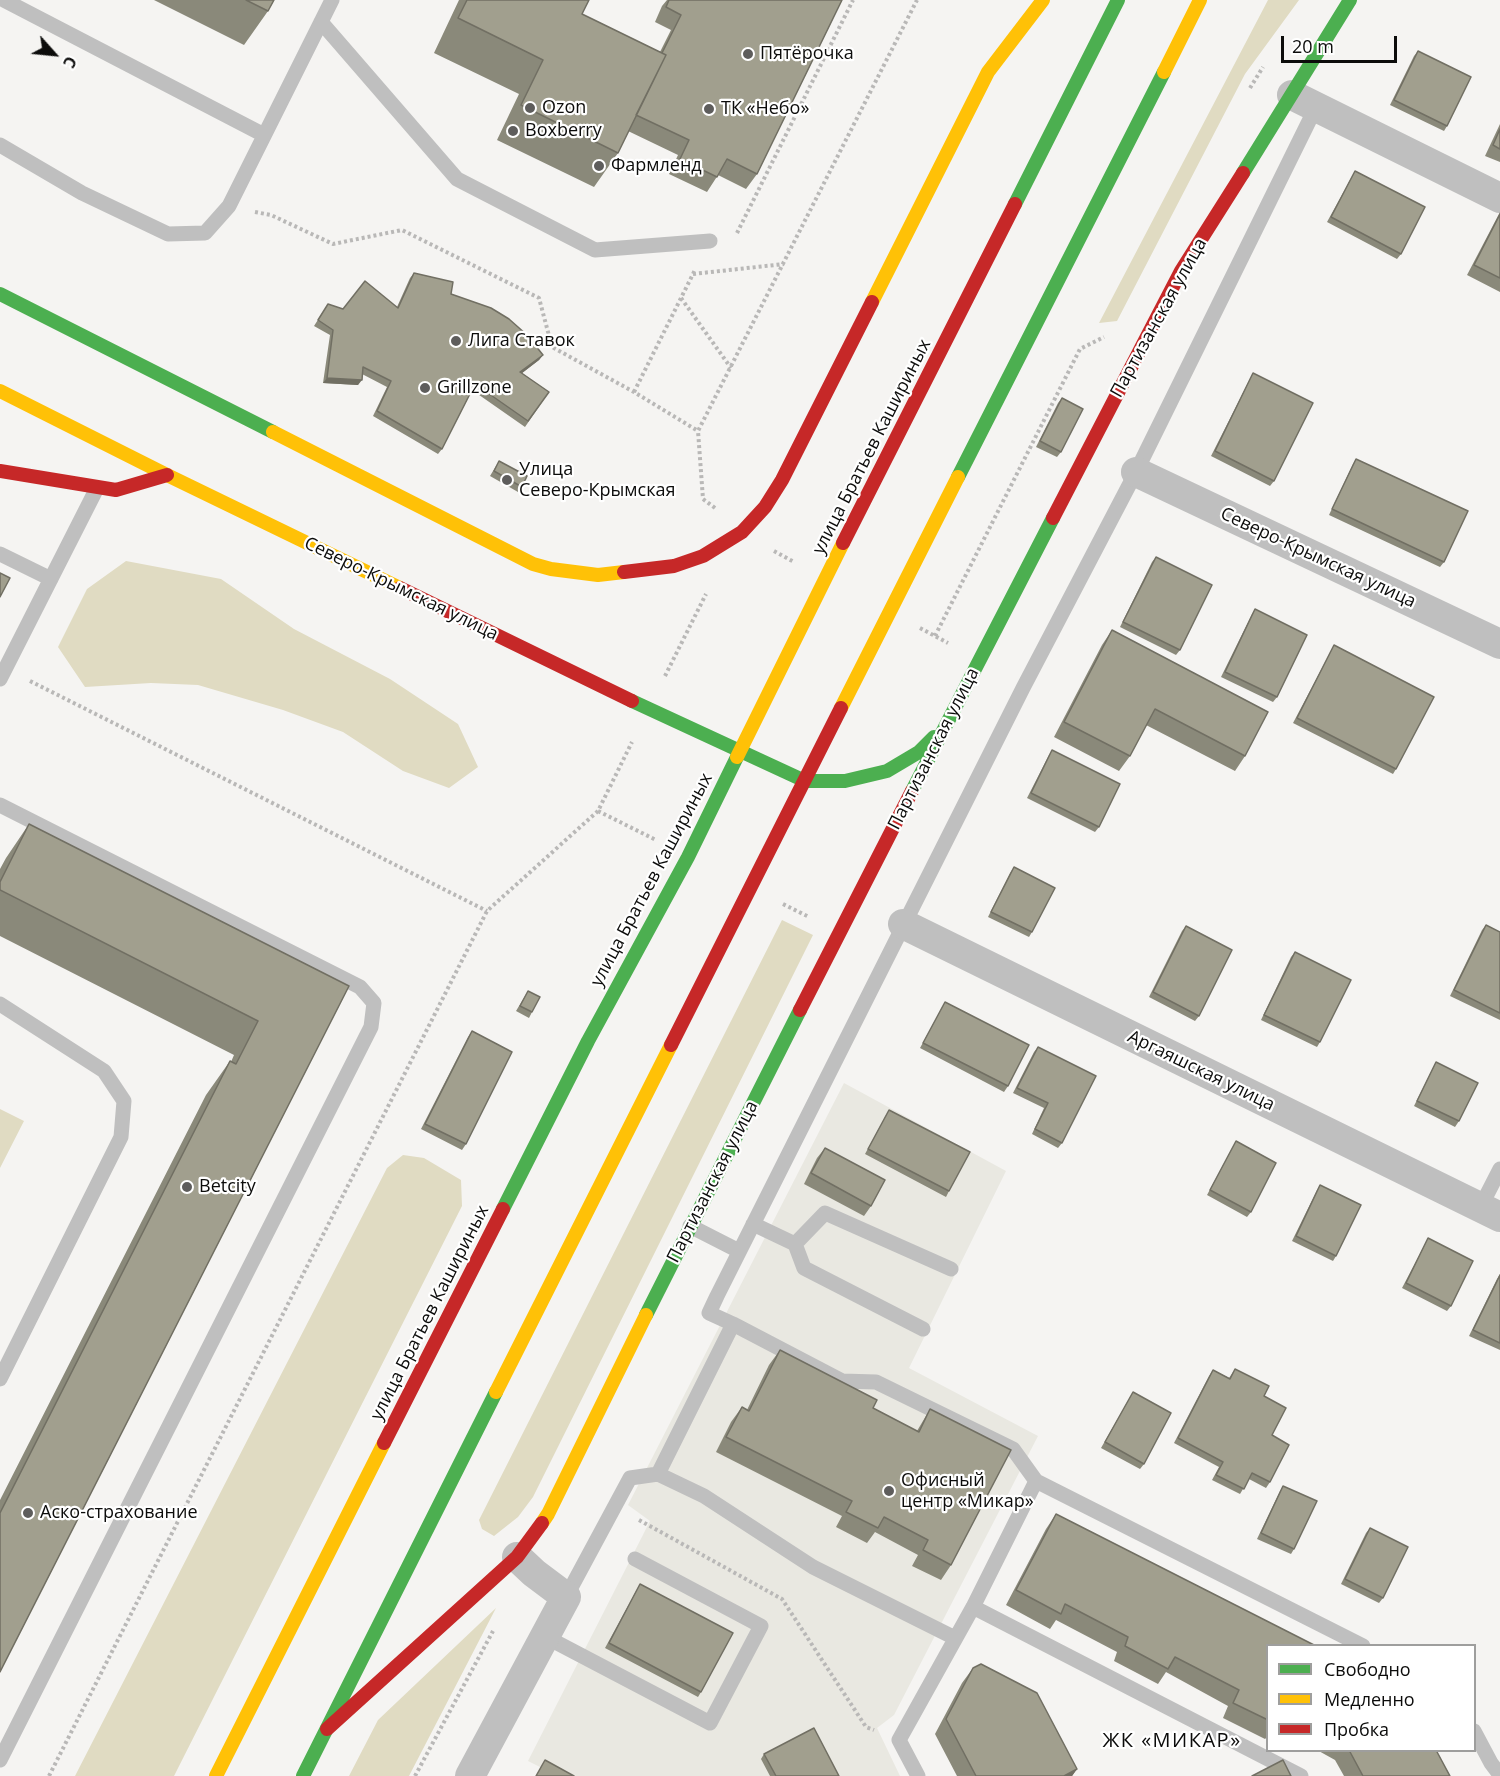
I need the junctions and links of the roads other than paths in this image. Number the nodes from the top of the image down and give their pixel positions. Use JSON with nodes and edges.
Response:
{"nodes":[{"id":1,"x":4,"y":0,"type":"edge"},
{"id":2,"x":332,"y":0,"type":"edge"},
{"id":3,"x":1043,"y":0,"type":"edge"},
{"id":4,"x":1118,"y":0,"type":"edge"},
{"id":5,"x":1200,"y":0,"type":"edge"},
{"id":6,"x":1350,"y":0,"type":"edge"},
{"id":7,"x":321,"y":22,"type":"junction"},
{"id":8,"x":1304,"y":101,"type":"junction"},
{"id":9,"x":264,"y":135,"type":"junction"},
{"id":10,"x":0,"y":146,"type":"edge"},
{"id":11,"x":1500,"y":198,"type":"edge"},
{"id":12,"x":710,"y":241,"type":"road end"},
{"id":13,"x":0,"y":294,"type":"edge"},
{"id":14,"x":0,"y":391,"type":"edge"},
{"id":15,"x":0,"y":471,"type":"edge"},
{"id":16,"x":1136,"y":472,"type":"junction"},
{"id":17,"x":166,"y":475,"type":"junction"},
{"id":18,"x":97,"y":488,"type":"junction"},
{"id":19,"x":0,"y":554,"type":"edge"},
{"id":20,"x":51,"y":579,"type":"junction"},
{"id":21,"x":1500,"y":644,"type":"edge"},
{"id":22,"x":3,"y":674,"type":"edge"},
{"id":23,"x":945,"y":727,"type":"junction"},
{"id":24,"x":739,"y":751,"type":"junction"},
{"id":25,"x":805,"y":781,"type":"junction"},
{"id":26,"x":0,"y":805,"type":"edge"},
{"id":27,"x":903,"y":924,"type":"junction"},
{"id":28,"x":0,"y":1004,"type":"edge"},
{"id":29,"x":1500,"y":1169,"type":"edge"},
{"id":30,"x":1490,"y":1213,"type":"edge"},
{"id":31,"x":753,"y":1224,"type":"junction"},
{"id":32,"x":690,"y":1226,"type":"junction"},
{"id":33,"x":795,"y":1244,"type":"junction"},
{"id":34,"x":739,"y":1251,"type":"junction"},
{"id":35,"x":951,"y":1269,"type":"dead end"},
{"id":36,"x":733,"y":1324,"type":"junction"},
{"id":37,"x":923,"y":1329,"type":"dead end"},
{"id":38,"x":0,"y":1379,"type":"edge"},
{"id":39,"x":658,"y":1474,"type":"junction"},
{"id":40,"x":1036,"y":1482,"type":"junction"},
{"id":41,"x":517,"y":1557,"type":"junction"},
{"id":42,"x":635,"y":1559,"type":"dead end"},
{"id":43,"x":566,"y":1597,"type":"junction"},
{"id":44,"x":973,"y":1607,"type":"junction"},
{"id":45,"x":546,"y":1637,"type":"junction"},
{"id":46,"x":955,"y":1638,"type":"junction"},
{"id":47,"x":1359,"y":1644,"type":"edge"},
{"id":48,"x":326,"y":1731,"type":"junction"},
{"id":49,"x":1476,"y":1735,"type":"edge"},
{"id":50,"x":0,"y":1760,"type":"edge"},
{"id":51,"x":1500,"y":1775,"type":"edge"},
{"id":52,"x":216,"y":1776,"type":"edge"},
{"id":53,"x":303,"y":1776,"type":"edge"},
{"id":54,"x":470,"y":1776,"type":"edge"},
{"id":55,"x":918,"y":1776,"type":"edge"},
{"id":56,"x":1300,"y":1776,"type":"edge"}],
"edges":[{"from":1,"to":9,"type":"lane"},
{"from":2,"to":7,"type":"lane"},
{"from":3,"to":13,"type":"main road"},
{"from":4,"to":24,"type":"main road","name":"улица Братьев Кашириных"},
{"from":5,"to":25,"type":"main road"},
{"from":6,"to":8,"type":"main road","name":"Партизанская улица"},
{"from":7,"to":9,"type":"lane"},
{"from":7,"to":12,"type":"lane"},
{"from":8,"to":11,"type":"street"},
{"from":8,"to":16,"type":"lane"},
{"from":8,"to":23,"type":"main road","name":"Партизанская улица"},
{"from":9,"to":10,"type":"lane"},
{"from":14,"to":17,"type":"main road","name":"Северо-Крымская улица"},
{"from":15,"to":18,"type":"main road"},
{"from":16,"to":21,"type":"street","name":"Северо-Крымская улица"},
{"from":16,"to":27,"type":"lane"},
{"from":17,"to":18,"type":"main road"},
{"from":17,"to":24,"type":"main road","name":"Северо-Крымская улица"},
{"from":18,"to":20,"type":"lane"},
{"from":19,"to":20,"type":"lane"},
{"from":20,"to":22,"type":"lane"},
{"from":23,"to":25,"type":"main road"},
{"from":23,"to":32,"type":"main road","name":"Партизанская улица"},
{"from":24,"to":25,"type":"main road","name":"Северо-Крымская улица"},
{"from":24,"to":52,"type":"main road","name":"улица Братьев Кашириных"},
{"from":25,"to":48,"type":"main road"},
{"from":26,"to":50,"type":"lane"},
{"from":27,"to":30,"type":"street","name":"Аргаяшская улица"},
{"from":27,"to":31,"type":"lane"},
{"from":28,"to":38,"type":"lane"},
{"from":29,"to":30,"type":"lane"},
{"from":31,"to":33,"type":"lane"},
{"from":31,"to":34,"type":"lane"},
{"from":32,"to":34,"type":"lane"},
{"from":32,"to":41,"type":"main road","name":"Партизанская улица"},
{"from":33,"to":35,"type":"lane"},
{"from":33,"to":37,"type":"lane"},
{"from":34,"to":36,"type":"lane"},
{"from":36,"to":39,"type":"lane"},
{"from":36,"to":40,"type":"lane"},
{"from":39,"to":43,"type":"lane"},
{"from":39,"to":46,"type":"lane"},
{"from":40,"to":44,"type":"lane"},
{"from":40,"to":47,"type":"lane"},
{"from":41,"to":43,"type":"street"},
{"from":41,"to":48,"type":"main road","name":"Партизанская улица"},
{"from":42,"to":45,"type":"lane"},
{"from":43,"to":45,"type":"street"},
{"from":44,"to":46,"type":"lane"},
{"from":44,"to":56,"type":"lane"},
{"from":45,"to":54,"type":"street"},
{"from":46,"to":55,"type":"lane"},
{"from":48,"to":53,"type":"main road"},
{"from":49,"to":51,"type":"lane"}]}
